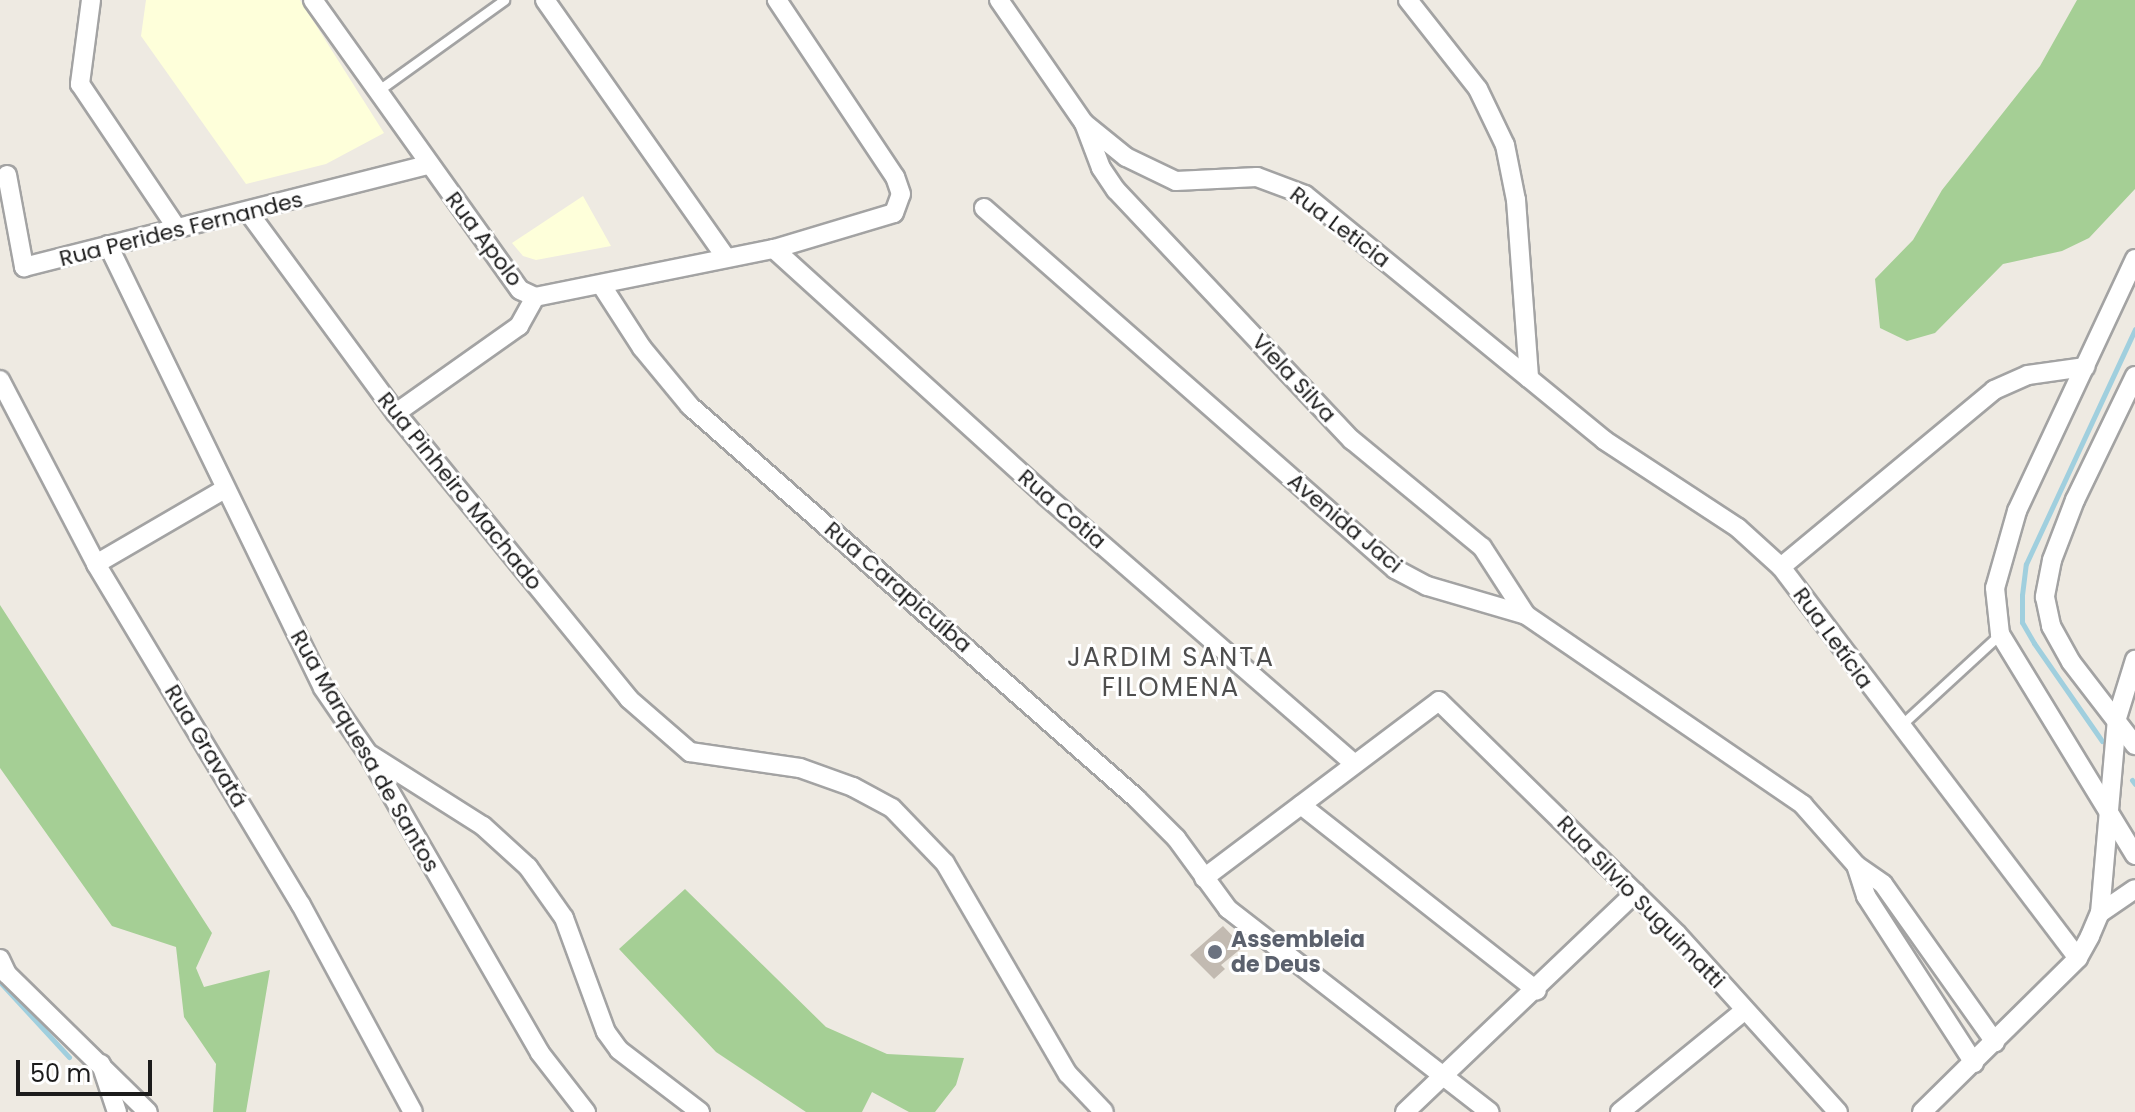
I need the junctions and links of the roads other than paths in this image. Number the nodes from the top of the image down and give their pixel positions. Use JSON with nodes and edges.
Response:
{"nodes":[{"id":1,"x":91,"y":0,"type":"edge"},
{"id":2,"x":313,"y":0,"type":"edge"},
{"id":3,"x":504,"y":0,"type":"edge"},
{"id":4,"x":545,"y":0,"type":"edge"},
{"id":5,"x":777,"y":0,"type":"edge"},
{"id":6,"x":999,"y":0,"type":"edge"},
{"id":7,"x":1408,"y":0,"type":"edge"},
{"id":8,"x":376,"y":92,"type":"junction"},
{"id":9,"x":1084,"y":123,"type":"junction"},
{"id":10,"x":428,"y":165,"type":"junction"},
{"id":11,"x":7,"y":175,"type":"dead end"},
{"id":12,"x":984,"y":208,"type":"dead end"},
{"id":13,"x":249,"y":213,"type":"junction"},
{"id":14,"x":176,"y":227,"type":"junction"},
{"id":15,"x":108,"y":245,"type":"junction"},
{"id":16,"x":774,"y":249,"type":"junction"},
{"id":17,"x":726,"y":258,"type":"junction"},
{"id":18,"x":2135,"y":259,"type":"edge"},
{"id":19,"x":602,"y":286,"type":"junction"},
{"id":20,"x":535,"y":297,"type":"junction"},
{"id":21,"x":2085,"y":367,"type":"junction"},
{"id":22,"x":2135,"y":376,"type":"edge"},
{"id":23,"x":1529,"y":379,"type":"junction"},
{"id":24,"x":0,"y":380,"type":"edge"},
{"id":25,"x":396,"y":413,"type":"junction"},
{"id":26,"x":8,"y":415,"type":"edge"},
{"id":27,"x":223,"y":490,"type":"junction"},
{"id":28,"x":96,"y":564,"type":"junction"},
{"id":29,"x":1781,"y":567,"type":"junction"},
{"id":30,"x":1526,"y":615,"type":"junction"},
{"id":31,"x":2000,"y":634,"type":"junction"},
{"id":32,"x":2135,"y":660,"type":"edge"},
{"id":33,"x":2117,"y":718,"type":"junction"},
{"id":34,"x":1898,"y":728,"type":"junction"},
{"id":35,"x":2135,"y":745,"type":"edge"},
{"id":36,"x":367,"y":752,"type":"junction"},
{"id":37,"x":1353,"y":763,"type":"junction"},
{"id":38,"x":1301,"y":805,"type":"junction"},
{"id":39,"x":2108,"y":806,"type":"junction"},
{"id":40,"x":2135,"y":855,"type":"edge"},
{"id":41,"x":1856,"y":865,"type":"junction"},
{"id":42,"x":1204,"y":878,"type":"junction"},
{"id":43,"x":2135,"y":889,"type":"edge"},
{"id":44,"x":1635,"y":893,"type":"junction"},
{"id":45,"x":2100,"y":913,"type":"junction"},
{"id":46,"x":2078,"y":958,"type":"junction"},
{"id":47,"x":0,"y":959,"type":"edge"},
{"id":48,"x":1537,"y":991,"type":"junction"},
{"id":49,"x":1745,"y":1010,"type":"junction"},
{"id":50,"x":1995,"y":1042,"type":"junction"},
{"id":51,"x":1974,"y":1063,"type":"junction"},
{"id":52,"x":101,"y":1064,"type":"junction"},
{"id":53,"x":1444,"y":1076,"type":"junction"},
{"id":54,"x":117,"y":1112,"type":"edge"},
{"id":55,"x":148,"y":1112,"type":"edge"},
{"id":56,"x":413,"y":1112,"type":"edge"},
{"id":57,"x":586,"y":1112,"type":"edge"},
{"id":58,"x":700,"y":1112,"type":"edge"},
{"id":59,"x":1104,"y":1112,"type":"edge"},
{"id":60,"x":1405,"y":1112,"type":"edge"},
{"id":61,"x":1490,"y":1112,"type":"edge"},
{"id":62,"x":1620,"y":1112,"type":"edge"},
{"id":63,"x":1838,"y":1112,"type":"edge"},
{"id":64,"x":1922,"y":1112,"type":"edge"}],
"edges":[{"from":1,"to":14,"type":"street"},
{"from":2,"to":8,"type":"street","name":"Rua Apolo"},
{"from":3,"to":8,"type":"lane"},
{"from":4,"to":17,"type":"street"},
{"from":5,"to":16,"type":"street","name":"Rua Apolo"},
{"from":6,"to":9,"type":"street"},
{"from":7,"to":23,"type":"street"},
{"from":8,"to":10,"type":"street","name":"Rua Apolo"},
{"from":9,"to":23,"type":"street","name":"Rua Leticia"},
{"from":9,"to":30,"type":"street","name":"Viela Silva"},
{"from":10,"to":13,"type":"street","name":"Rua Perides Fernandes"},
{"from":10,"to":20,"type":"street","name":"Rua Apolo"},
{"from":11,"to":15,"type":"street","name":"Rua Perides Fernandes"},
{"from":12,"to":30,"type":"street","name":"Avenida Jaci"},
{"from":13,"to":14,"type":"street","name":"Rua Perides Fernandes"},
{"from":13,"to":25,"type":"street","name":"Rua Pinheiro Machado"},
{"from":14,"to":15,"type":"street","name":"Rua Perides Fernandes"},
{"from":15,"to":27,"type":"street","name":"Rua Marquesa de Santos"},
{"from":16,"to":17,"type":"street","name":"Rua Apolo"},
{"from":16,"to":37,"type":"street","name":"Rua Cotia"},
{"from":17,"to":19,"type":"street","name":"Rua Apolo"},
{"from":18,"to":21,"type":"street"},
{"from":19,"to":20,"type":"street","name":"Rua Apolo"},
{"from":19,"to":42,"type":"street","name":"Rua Carapicuíba"},
{"from":20,"to":25,"type":"street"},
{"from":21,"to":29,"type":"street"},
{"from":21,"to":31,"type":"street"},
{"from":22,"to":33,"type":"street"},
{"from":23,"to":29,"type":"street","name":"Rua Letícia"},
{"from":24,"to":26,"type":"street","name":"Rua Gravatá"},
{"from":25,"to":59,"type":"street","name":"Rua Pinheiro Machado"},
{"from":26,"to":28,"type":"street","name":"Rua Gravatá"},
{"from":27,"to":28,"type":"street"},
{"from":27,"to":36,"type":"street","name":"Rua Marquesa de Santos"},
{"from":28,"to":56,"type":"street","name":"Rua Gravatá"},
{"from":29,"to":34,"type":"street","name":"Rua Letícia"},
{"from":30,"to":41,"type":"street","name":"Avenida Jaci"},
{"from":31,"to":34,"type":"lane"},
{"from":31,"to":39,"type":"street"},
{"from":32,"to":33,"type":"street"},
{"from":33,"to":35,"type":"street"},
{"from":33,"to":39,"type":"street"},
{"from":34,"to":46,"type":"street","name":"Rua Letícia"},
{"from":36,"to":57,"type":"street","name":"Rua Marquesa de Santos"},
{"from":36,"to":58,"type":"street"},
{"from":37,"to":38,"type":"street"},
{"from":37,"to":44,"type":"street","name":"Rua Silvio Suguimatti"},
{"from":38,"to":42,"type":"street"},
{"from":38,"to":48,"type":"street"},
{"from":39,"to":40,"type":"street"},
{"from":39,"to":45,"type":"street"},
{"from":41,"to":50,"type":"street","name":"Avenida Jaci"},
{"from":41,"to":51,"type":"street","name":"Avenida Jaci"},
{"from":42,"to":53,"type":"street","name":"Rua Carapicuíba"},
{"from":43,"to":45,"type":"street"},
{"from":44,"to":48,"type":"street"},
{"from":44,"to":49,"type":"street","name":"Rua Silvio Suguimatti"},
{"from":45,"to":46,"type":"street"},
{"from":46,"to":50,"type":"street"},
{"from":47,"to":52,"type":"street"},
{"from":48,"to":53,"type":"street"},
{"from":49,"to":62,"type":"street"},
{"from":49,"to":63,"type":"street","name":"Rua Silvio Suguimatti"},
{"from":50,"to":51,"type":"street"},
{"from":51,"to":64,"type":"street"},
{"from":52,"to":54,"type":"street"},
{"from":52,"to":55,"type":"street"},
{"from":53,"to":60,"type":"street"},
{"from":53,"to":61,"type":"street","name":"Rua Carapicuíba"}]}
